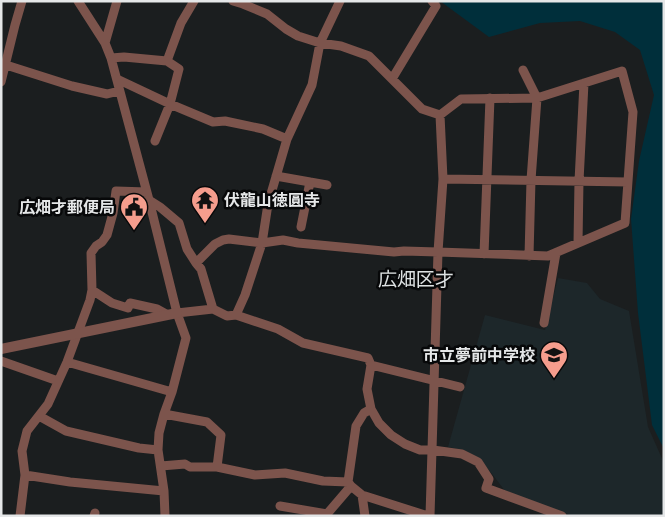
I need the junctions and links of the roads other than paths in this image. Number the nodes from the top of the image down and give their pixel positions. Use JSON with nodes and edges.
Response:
{"nodes":[{"id":1,"x":22,"y":1,"type":"edge"},
{"id":2,"x":78,"y":1,"type":"edge"},
{"id":3,"x":117,"y":1,"type":"edge"},
{"id":4,"x":194,"y":1,"type":"edge"},
{"id":5,"x":234,"y":1,"type":"edge"},
{"id":6,"x":340,"y":1,"type":"edge"},
{"id":7,"x":432,"y":1,"type":"edge"},
{"id":8,"x":105,"y":43,"type":"junction"},
{"id":9,"x":320,"y":43,"type":"junction"},
{"id":10,"x":111,"y":58,"type":"junction"},
{"id":11,"x":167,"y":61,"type":"junction"},
{"id":12,"x":6,"y":65,"type":"junction"},
{"id":13,"x":523,"y":70,"type":"dead end"},
{"id":14,"x":117,"y":79,"type":"junction"},
{"id":15,"x":392,"y":79,"type":"junction"},
{"id":16,"x":1,"y":82,"type":"edge"},
{"id":17,"x":584,"y":83,"type":"junction"},
{"id":18,"x":120,"y":91,"type":"junction"},
{"id":19,"x":490,"y":98,"type":"junction"},
{"id":20,"x":537,"y":98,"type":"junction"},
{"id":21,"x":170,"y":104,"type":"junction"},
{"id":22,"x":440,"y":115,"type":"junction"},
{"id":23,"x":287,"y":139,"type":"junction"},
{"id":24,"x":155,"y":141,"type":"dead end"},
{"id":25,"x":276,"y":176,"type":"junction"},
{"id":26,"x":444,"y":179,"type":"junction"},
{"id":27,"x":486,"y":180,"type":"junction"},
{"id":28,"x":531,"y":180,"type":"junction"},
{"id":29,"x":578,"y":181,"type":"junction"},
{"id":30,"x":310,"y":182,"type":"junction"},
{"id":31,"x":628,"y":182,"type":"junction"},
{"id":32,"x":326,"y":185,"type":"dead end"},
{"id":33,"x":148,"y":196,"type":"junction"},
{"id":34,"x":301,"y":227,"type":"dead end"},
{"id":35,"x":262,"y":243,"type":"junction"},
{"id":36,"x":578,"y":243,"type":"junction"},
{"id":37,"x":438,"y":252,"type":"junction"},
{"id":38,"x":556,"y":253,"type":"junction"},
{"id":39,"x":484,"y":254,"type":"junction"},
{"id":40,"x":529,"y":256,"type":"junction"},
{"id":41,"x":196,"y":263,"type":"junction"},
{"id":42,"x":92,"y":290,"type":"junction"},
{"id":43,"x":213,"y":309,"type":"junction"},
{"id":44,"x":177,"y":313,"type":"junction"},
{"id":45,"x":166,"y":314,"type":"junction"},
{"id":46,"x":236,"y":315,"type":"junction"},
{"id":47,"x":544,"y":323,"type":"dead end"},
{"id":48,"x":77,"y":334,"type":"junction"},
{"id":49,"x":1,"y":349,"type":"edge"},
{"id":50,"x":1,"y":361,"type":"edge"},
{"id":51,"x":67,"y":362,"type":"junction"},
{"id":52,"x":371,"y":365,"type":"junction"},
{"id":53,"x":434,"y":380,"type":"junction"},
{"id":54,"x":58,"y":381,"type":"junction"},
{"id":55,"x":460,"y":387,"type":"dead end"},
{"id":56,"x":172,"y":392,"type":"junction"},
{"id":57,"x":371,"y":409,"type":"junction"},
{"id":58,"x":164,"y":414,"type":"junction"},
{"id":59,"x":38,"y":416,"type":"junction"},
{"id":60,"x":158,"y":450,"type":"junction"},
{"id":61,"x":432,"y":450,"type":"junction"},
{"id":62,"x":161,"y":466,"type":"junction"},
{"id":63,"x":217,"y":467,"type":"junction"},
{"id":64,"x":25,"y":475,"type":"junction"},
{"id":65,"x":350,"y":484,"type":"junction"},
{"id":66,"x":164,"y":491,"type":"junction"},
{"id":67,"x":362,"y":495,"type":"junction"},
{"id":68,"x":280,"y":506,"type":"dead end"},
{"id":69,"x":308,"y":513,"type":"edge"},
{"id":70,"x":20,"y":516,"type":"edge"},
{"id":71,"x":165,"y":516,"type":"edge"},
{"id":72,"x":365,"y":516,"type":"edge"},
{"id":73,"x":429,"y":516,"type":"edge"},
{"id":74,"x":562,"y":516,"type":"edge"}],
"edges":[{"from":1,"to":12,"type":"street"},
{"from":2,"to":8,"type":"street"},
{"from":3,"to":8,"type":"street"},
{"from":4,"to":11,"type":"street"},
{"from":5,"to":9,"type":"street"},
{"from":6,"to":9,"type":"street"},
{"from":7,"to":15,"type":"street"},
{"from":8,"to":10,"type":"street"},
{"from":9,"to":15,"type":"street"},
{"from":9,"to":23,"type":"street"},
{"from":10,"to":11,"type":"street"},
{"from":10,"to":14,"type":"street"},
{"from":11,"to":21,"type":"street"},
{"from":12,"to":16,"type":"street"},
{"from":12,"to":18,"type":"street"},
{"from":13,"to":20,"type":"street"},
{"from":14,"to":18,"type":"street"},
{"from":14,"to":21,"type":"street"},
{"from":15,"to":22,"type":"street"},
{"from":17,"to":20,"type":"street"},
{"from":17,"to":29,"type":"street"},
{"from":17,"to":31,"type":"street"},
{"from":18,"to":33,"type":"street"},
{"from":19,"to":20,"type":"street"},
{"from":19,"to":22,"type":"street"},
{"from":19,"to":27,"type":"street"},
{"from":20,"to":28,"type":"street"},
{"from":21,"to":23,"type":"street"},
{"from":21,"to":24,"type":"street"},
{"from":22,"to":26,"type":"street"},
{"from":23,"to":25,"type":"street"},
{"from":25,"to":30,"type":"street"},
{"from":25,"to":35,"type":"street"},
{"from":26,"to":27,"type":"street"},
{"from":26,"to":37,"type":"street"},
{"from":27,"to":28,"type":"street"},
{"from":27,"to":39,"type":"street"},
{"from":28,"to":29,"type":"street"},
{"from":28,"to":40,"type":"street"},
{"from":29,"to":31,"type":"street"},
{"from":29,"to":36,"type":"street"},
{"from":30,"to":32,"type":"street"},
{"from":30,"to":34,"type":"street"},
{"from":31,"to":36,"type":"street"},
{"from":33,"to":41,"type":"street"},
{"from":33,"to":42,"type":"street"},
{"from":33,"to":44,"type":"street"},
{"from":35,"to":37,"type":"street"},
{"from":35,"to":41,"type":"street"},
{"from":35,"to":46,"type":"street"},
{"from":36,"to":38,"type":"street"},
{"from":37,"to":39,"type":"street"},
{"from":37,"to":53,"type":"street"},
{"from":38,"to":40,"type":"street"},
{"from":38,"to":47,"type":"street"},
{"from":39,"to":40,"type":"street"},
{"from":41,"to":43,"type":"street"},
{"from":42,"to":45,"type":"street"},
{"from":42,"to":48,"type":"street"},
{"from":43,"to":44,"type":"street"},
{"from":43,"to":46,"type":"street"},
{"from":44,"to":45,"type":"street"},
{"from":44,"to":56,"type":"street"},
{"from":45,"to":48,"type":"street"},
{"from":46,"to":52,"type":"street"},
{"from":48,"to":49,"type":"street"},
{"from":48,"to":51,"type":"street"},
{"from":50,"to":54,"type":"street"},
{"from":51,"to":54,"type":"street"},
{"from":51,"to":56,"type":"street"},
{"from":52,"to":53,"type":"street"},
{"from":52,"to":57,"type":"street"},
{"from":53,"to":55,"type":"street"},
{"from":53,"to":61,"type":"street"},
{"from":54,"to":59,"type":"street"},
{"from":56,"to":58,"type":"street"},
{"from":57,"to":61,"type":"street"},
{"from":57,"to":65,"type":"street"},
{"from":58,"to":60,"type":"street"},
{"from":58,"to":63,"type":"street"},
{"from":59,"to":60,"type":"street"},
{"from":59,"to":64,"type":"street"},
{"from":60,"to":62,"type":"street"},
{"from":61,"to":73,"type":"street"},
{"from":61,"to":74,"type":"street"},
{"from":62,"to":63,"type":"street"},
{"from":62,"to":66,"type":"street"},
{"from":63,"to":65,"type":"street"},
{"from":64,"to":66,"type":"street"},
{"from":64,"to":70,"type":"street"},
{"from":65,"to":67,"type":"street"},
{"from":65,"to":69,"type":"street"},
{"from":66,"to":71,"type":"street"},
{"from":67,"to":72,"type":"street"},
{"from":67,"to":73,"type":"street"},
{"from":68,"to":69,"type":"street"}]}
